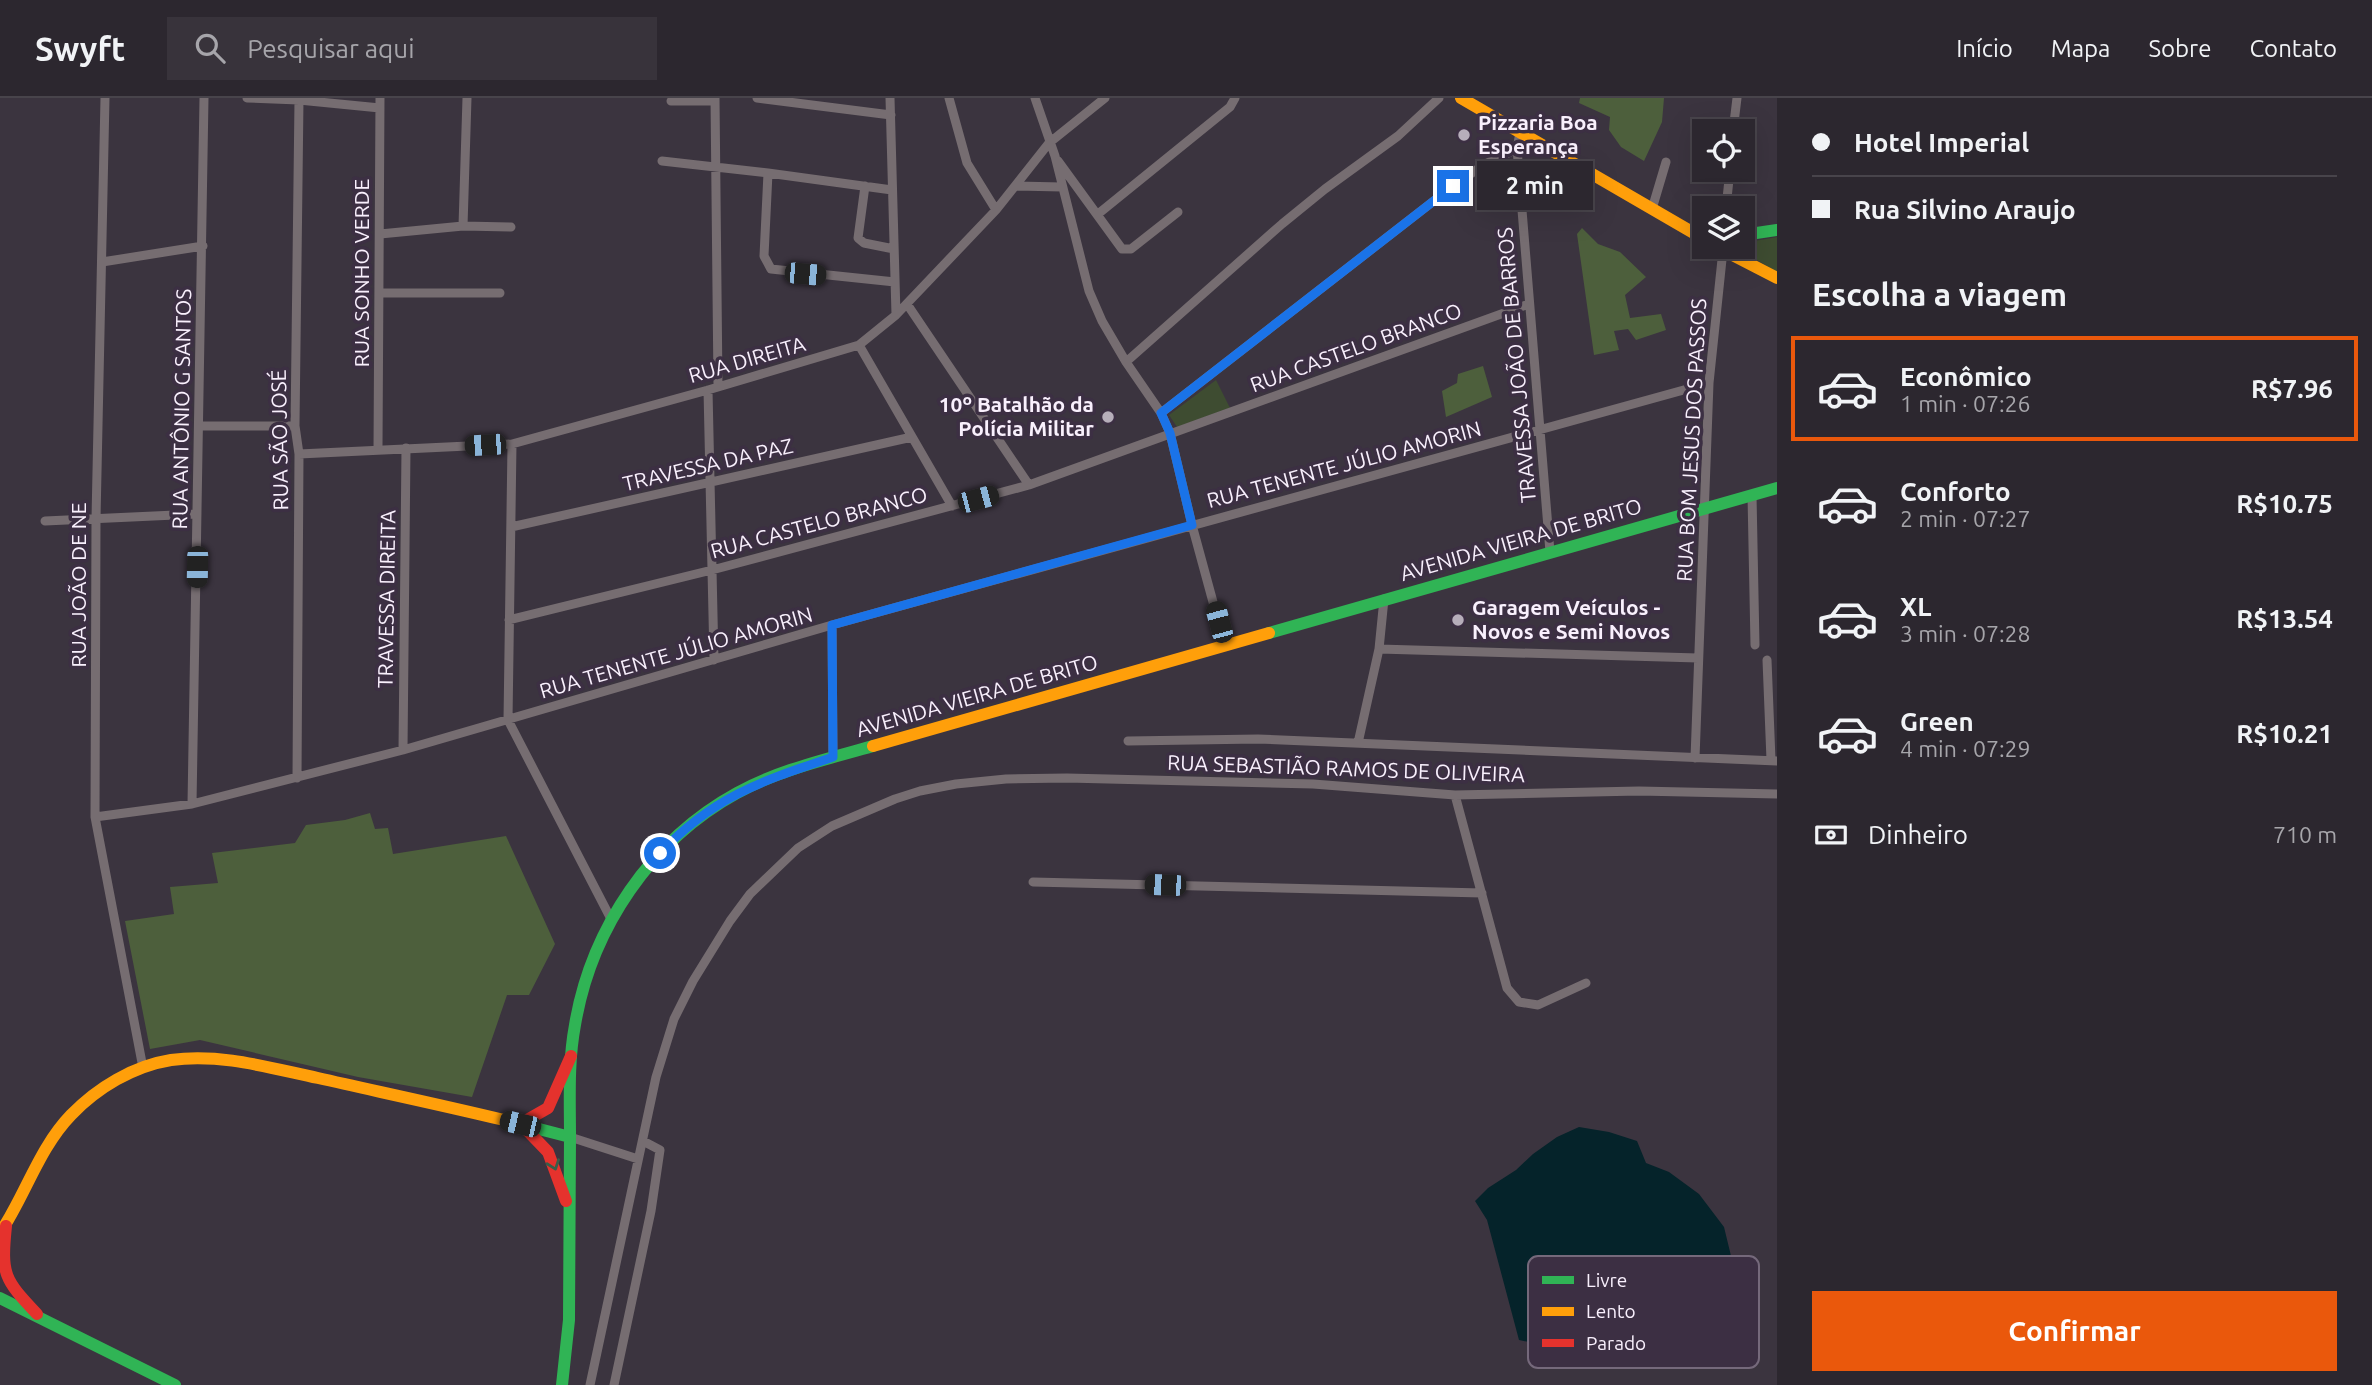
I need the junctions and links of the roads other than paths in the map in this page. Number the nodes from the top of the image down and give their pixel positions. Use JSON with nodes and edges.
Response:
{"nodes":[{"id":1,"x":105,"y":98,"type":"edge"},
{"id":2,"x":204,"y":98,"type":"edge"},
{"id":3,"x":247,"y":98,"type":"edge"},
{"id":4,"x":467,"y":98,"type":"edge"},
{"id":5,"x":757,"y":98,"type":"edge"},
{"id":6,"x":890,"y":98,"type":"edge"},
{"id":7,"x":949,"y":98,"type":"edge"},
{"id":8,"x":1035,"y":98,"type":"edge"},
{"id":9,"x":1105,"y":98,"type":"edge"},
{"id":10,"x":1236,"y":98,"type":"edge"},
{"id":11,"x":1439,"y":98,"type":"edge"},
{"id":12,"x":1461,"y":98,"type":"edge"},
{"id":13,"x":1737,"y":98,"type":"edge"},
{"id":14,"x":715,"y":99,"type":"edge"},
{"id":15,"x":299,"y":100,"type":"junction"},
{"id":16,"x":671,"y":101,"type":"dead end"},
{"id":17,"x":380,"y":103,"type":"edge"},
{"id":18,"x":891,"y":115,"type":"junction"},
{"id":19,"x":1735,"y":119,"type":"edge"},
{"id":20,"x":1520,"y":132,"type":"junction"},
{"id":21,"x":1049,"y":143,"type":"junction"},
{"id":22,"x":1517,"y":149,"type":"junction"},
{"id":23,"x":1055,"y":156,"type":"junction"},
{"id":24,"x":662,"y":162,"type":"dead end"},
{"id":25,"x":1666,"y":162,"type":"dead end"},
{"id":26,"x":716,"y":167,"type":"junction"},
{"id":27,"x":768,"y":173,"type":"junction"},
{"id":28,"x":1016,"y":186,"type":"junction"},
{"id":29,"x":865,"y":187,"type":"junction"},
{"id":30,"x":1062,"y":187,"type":"junction"},
{"id":31,"x":892,"y":190,"type":"junction"},
{"id":32,"x":1652,"y":209,"type":"junction"},
{"id":33,"x":996,"y":210,"type":"junction"},
{"id":34,"x":1178,"y":212,"type":"dead end"},
{"id":35,"x":1098,"y":214,"type":"junction"},
{"id":36,"x":463,"y":226,"type":"junction"},
{"id":37,"x":511,"y":227,"type":"dead end"},
{"id":38,"x":1777,"y":230,"type":"edge"},
{"id":39,"x":1692,"y":232,"type":"edge"},
{"id":40,"x":1755,"y":233,"type":"edge"},
{"id":41,"x":380,"y":234,"type":"junction"},
{"id":42,"x":203,"y":246,"type":"junction"},
{"id":43,"x":894,"y":248,"type":"junction"},
{"id":44,"x":1720,"y":259,"type":"edge"},
{"id":45,"x":1742,"y":259,"type":"edge"},
{"id":46,"x":102,"y":262,"type":"junction"},
{"id":47,"x":1777,"y":278,"type":"edge"},
{"id":48,"x":895,"y":282,"type":"junction"},
{"id":49,"x":379,"y":293,"type":"junction"},
{"id":50,"x":500,"y":293,"type":"dead end"},
{"id":51,"x":906,"y":304,"type":"junction"},
{"id":52,"x":1529,"y":304,"type":"junction"},
{"id":53,"x":896,"y":315,"type":"junction"},
{"id":54,"x":859,"y":345,"type":"junction"},
{"id":55,"x":1126,"y":362,"type":"junction"},
{"id":56,"x":1709,"y":383,"type":"junction"},
{"id":57,"x":718,"y":386,"type":"junction"},
{"id":58,"x":708,"y":390,"type":"junction"},
{"id":59,"x":1161,"y":413,"type":"junction"},
{"id":60,"x":200,"y":426,"type":"junction"},
{"id":61,"x":295,"y":426,"type":"junction"},
{"id":62,"x":1539,"y":429,"type":"junction"},
{"id":63,"x":1170,"y":433,"type":"junction"},
{"id":64,"x":912,"y":437,"type":"junction"},
{"id":65,"x":512,"y":444,"type":"junction"},
{"id":66,"x":406,"y":448,"type":"junction"},
{"id":67,"x":378,"y":449,"type":"junction"},
{"id":68,"x":299,"y":454,"type":"junction"},
{"id":69,"x":710,"y":482,"type":"junction"},
{"id":70,"x":1029,"y":485,"type":"junction"},
{"id":71,"x":1777,"y":488,"type":"edge"},
{"id":72,"x":1752,"y":495,"type":"junction"},
{"id":73,"x":952,"y":506,"type":"junction"},
{"id":74,"x":1703,"y":507,"type":"junction"},
{"id":75,"x":197,"y":514,"type":"junction"},
{"id":76,"x":96,"y":519,"type":"junction"},
{"id":77,"x":45,"y":521,"type":"dead end"},
{"id":78,"x":1192,"y":525,"type":"junction"},
{"id":79,"x":511,"y":527,"type":"junction"},
{"id":80,"x":1550,"y":552,"type":"junction"},
{"id":81,"x":712,"y":570,"type":"junction"},
{"id":82,"x":1384,"y":599,"type":"junction"},
{"id":83,"x":509,"y":620,"type":"junction"},
{"id":84,"x":832,"y":625,"type":"junction"},
{"id":85,"x":1755,"y":645,"type":"dead end"},
{"id":86,"x":1225,"y":646,"type":"junction"},
{"id":87,"x":1379,"y":649,"type":"junction"},
{"id":88,"x":1698,"y":658,"type":"junction"},
{"id":89,"x":714,"y":660,"type":"junction"},
{"id":90,"x":1767,"y":660,"type":"dead end"},
{"id":91,"x":508,"y":720,"type":"junction"},
{"id":92,"x":1128,"y":741,"type":"dead end"},
{"id":93,"x":1358,"y":744,"type":"junction"},
{"id":94,"x":403,"y":750,"type":"junction"},
{"id":95,"x":833,"y":757,"type":"junction"},
{"id":96,"x":1695,"y":758,"type":"junction"},
{"id":97,"x":1774,"y":761,"type":"edge"},
{"id":98,"x":297,"y":778,"type":"junction"},
{"id":99,"x":1777,"y":794,"type":"edge"},
{"id":100,"x":1455,"y":795,"type":"junction"},
{"id":101,"x":192,"y":804,"type":"junction"},
{"id":102,"x":96,"y":817,"type":"junction"},
{"id":103,"x":1033,"y":882,"type":"dead end"},
{"id":104,"x":1482,"y":893,"type":"junction"},
{"id":105,"x":611,"y":919,"type":"junction"},
{"id":106,"x":1586,"y":983,"type":"dead end"},
{"id":107,"x":571,"y":1056,"type":"junction"},
{"id":108,"x":144,"y":1068,"type":"junction"},
{"id":109,"x":520,"y":1124,"type":"junction"},
{"id":110,"x":570,"y":1137,"type":"junction"},
{"id":111,"x":643,"y":1141,"type":"junction"},
{"id":112,"x":638,"y":1158,"type":"junction"},
{"id":113,"x":570,"y":1216,"type":"junction"},
{"id":114,"x":3,"y":1229,"type":"edge"},
{"id":115,"x":0,"y":1298,"type":"edge"},
{"id":116,"x":41,"y":1318,"type":"junction"},
{"id":117,"x":175,"y":1385,"type":"edge"},
{"id":118,"x":562,"y":1385,"type":"edge"},
{"id":119,"x":590,"y":1385,"type":"edge"},
{"id":120,"x":614,"y":1385,"type":"edge"}],
"edges":[{"from":1,"to":46,"type":"street","name":"RUA JOÃO DE NE"},
{"from":2,"to":42,"type":"street","name":"RUA ANTÔNIO G SANTOS"},
{"from":3,"to":15,"type":"street"},
{"from":4,"to":36,"type":"street"},
{"from":5,"to":18,"type":"street"},
{"from":6,"to":18,"type":"street"},
{"from":7,"to":33,"type":"street"},
{"from":8,"to":21,"type":"street"},
{"from":9,"to":21,"type":"street","name":"RUA DIREITA"},
{"from":10,"to":35,"type":"street"},
{"from":11,"to":55,"type":"street"},
{"from":12,"to":20,"type":"main road"},
{"from":13,"to":19,"type":"street"},
{"from":14,"to":16,"type":"street"},
{"from":14,"to":26,"type":"street"},
{"from":15,"to":17,"type":"street"},
{"from":15,"to":61,"type":"street","name":"RUA SÃO JOSÉ"},
{"from":17,"to":41,"type":"street","name":"RUA SONHO VERDE"},
{"from":18,"to":31,"type":"street"},
{"from":20,"to":22,"type":"street","name":"TRAVESSA JOÃO DE BARROS"},
{"from":20,"to":32,"type":"main road"},
{"from":21,"to":23,"type":"street"},
{"from":21,"to":28,"type":"street","name":"RUA DIREITA"},
{"from":22,"to":52,"type":"street","name":"TRAVESSA JOÃO DE BARROS"},
{"from":22,"to":59,"type":"street"},
{"from":23,"to":30,"type":"street"},
{"from":23,"to":35,"type":"street"},
{"from":24,"to":26,"type":"street"},
{"from":25,"to":32,"type":"street"},
{"from":26,"to":27,"type":"street"},
{"from":26,"to":57,"type":"street"},
{"from":27,"to":29,"type":"street"},
{"from":27,"to":48,"type":"street"},
{"from":28,"to":30,"type":"street"},
{"from":28,"to":33,"type":"street","name":"RUA DIREITA"},
{"from":29,"to":31,"type":"street"},
{"from":29,"to":43,"type":"street"},
{"from":30,"to":55,"type":"street"},
{"from":31,"to":43,"type":"street"},
{"from":32,"to":39,"type":"main road"},
{"from":33,"to":51,"type":"street","name":"RUA DIREITA"},
{"from":34,"to":35,"type":"street"},
{"from":36,"to":37,"type":"street"},
{"from":36,"to":41,"type":"street"},
{"from":38,"to":40,"type":"main road"},
{"from":41,"to":49,"type":"street","name":"RUA SONHO VERDE"},
{"from":42,"to":46,"type":"street"},
{"from":42,"to":60,"type":"street","name":"RUA ANTÔNIO G SANTOS"},
{"from":43,"to":48,"type":"street"},
{"from":44,"to":56,"type":"street","name":"RUA BOM JESUS DOS PASSOS"},
{"from":45,"to":47,"type":"main road"},
{"from":46,"to":76,"type":"street","name":"RUA JOÃO DE NE"},
{"from":48,"to":53,"type":"street"},
{"from":49,"to":50,"type":"street"},
{"from":49,"to":67,"type":"street","name":"RUA SONHO VERDE"},
{"from":51,"to":53,"type":"street","name":"RUA DIREITA"},
{"from":51,"to":70,"type":"street"},
{"from":52,"to":62,"type":"street","name":"TRAVESSA JOÃO DE BARROS"},
{"from":52,"to":63,"type":"street","name":"RUA CASTELO BRANCO"},
{"from":53,"to":54,"type":"street","name":"RUA DIREITA"},
{"from":54,"to":57,"type":"street","name":"RUA DIREITA"},
{"from":54,"to":64,"type":"street"},
{"from":55,"to":59,"type":"street"},
{"from":56,"to":62,"type":"street","name":"RUA TENENTE JÚLIO AMORIN"},
{"from":56,"to":74,"type":"street","name":"RUA BOM JESUS DOS PASSOS"},
{"from":57,"to":58,"type":"street","name":"RUA DIREITA"},
{"from":58,"to":65,"type":"street","name":"RUA DIREITA"},
{"from":58,"to":69,"type":"street"},
{"from":59,"to":63,"type":"street"},
{"from":60,"to":61,"type":"street"},
{"from":60,"to":75,"type":"street","name":"RUA ANTÔNIO G SANTOS"},
{"from":61,"to":68,"type":"street","name":"RUA SÃO JOSÉ"},
{"from":62,"to":78,"type":"street","name":"RUA TENENTE JÚLIO AMORIN"},
{"from":62,"to":80,"type":"street","name":"TRAVESSA JOÃO DE BARROS"},
{"from":63,"to":70,"type":"street","name":"RUA CASTELO BRANCO"},
{"from":63,"to":78,"type":"street"},
{"from":64,"to":69,"type":"street","name":"TRAVESSA DA PAZ"},
{"from":64,"to":73,"type":"street"},
{"from":65,"to":66,"type":"street","name":"RUA DIREITA"},
{"from":65,"to":79,"type":"street"},
{"from":66,"to":67,"type":"street","name":"RUA DIREITA"},
{"from":66,"to":94,"type":"street","name":"TRAVESSA DIREITA"},
{"from":67,"to":68,"type":"street","name":"RUA DIREITA"},
{"from":68,"to":98,"type":"street","name":"RUA SÃO JOSÉ"},
{"from":69,"to":79,"type":"street","name":"TRAVESSA DA PAZ"},
{"from":69,"to":81,"type":"street"},
{"from":70,"to":73,"type":"street","name":"RUA CASTELO BRANCO"},
{"from":71,"to":72,"type":"main road","name":"AVENIDA VIEIRA DE BRITO"},
{"from":72,"to":74,"type":"main road","name":"AVENIDA VIEIRA DE BRITO"},
{"from":72,"to":85,"type":"street"},
{"from":73,"to":81,"type":"street","name":"RUA CASTELO BRANCO"},
{"from":74,"to":80,"type":"main road","name":"AVENIDA VIEIRA DE BRITO"},
{"from":74,"to":88,"type":"street","name":"RUA BOM JESUS DOS PASSOS"},
{"from":75,"to":76,"type":"street"},
{"from":75,"to":101,"type":"street","name":"RUA ANTÔNIO G SANTOS"},
{"from":76,"to":77,"type":"street"},
{"from":76,"to":102,"type":"street","name":"RUA JOÃO DE NE"},
{"from":78,"to":84,"type":"street","name":"RUA TENENTE JÚLIO AMORIN"},
{"from":78,"to":86,"type":"street"},
{"from":79,"to":83,"type":"street"},
{"from":80,"to":82,"type":"main road","name":"AVENIDA VIEIRA DE BRITO"},
{"from":81,"to":83,"type":"street","name":"RUA CASTELO BRANCO"},
{"from":81,"to":89,"type":"street"},
{"from":82,"to":86,"type":"main road","name":"AVENIDA VIEIRA DE BRITO"},
{"from":82,"to":87,"type":"street"},
{"from":83,"to":91,"type":"street"},
{"from":84,"to":89,"type":"street","name":"RUA TENENTE JÚLIO AMORIN"},
{"from":84,"to":95,"type":"street"},
{"from":86,"to":95,"type":"main road","name":"AVENIDA VIEIRA DE BRITO"},
{"from":87,"to":88,"type":"street"},
{"from":87,"to":93,"type":"street"},
{"from":88,"to":96,"type":"street","name":"RUA BOM JESUS DOS PASSOS"},
{"from":89,"to":91,"type":"street","name":"RUA TENENTE JÚLIO AMORIN"},
{"from":90,"to":97,"type":"street"},
{"from":91,"to":94,"type":"street","name":"RUA TENENTE JÚLIO AMORIN"},
{"from":91,"to":105,"type":"street"},
{"from":92,"to":93,"type":"street","name":"RUA SEBASTIÃO RAMOS DE OLIVEIRA"},
{"from":93,"to":96,"type":"street","name":"RUA SEBASTIÃO RAMOS DE OLIVEIRA"},
{"from":94,"to":98,"type":"street","name":"RUA TENENTE JÚLIO AMORIN"},
{"from":95,"to":105,"type":"main road","name":"AVENIDA VIEIRA DE BRITO"},
{"from":96,"to":97,"type":"street","name":"RUA SEBASTIÃO RAMOS DE OLIVEIRA"},
{"from":98,"to":101,"type":"street","name":"RUA TENENTE JÚLIO AMORIN"},
{"from":99,"to":100,"type":"street","name":"RUA SEBASTIÃO RAMOS DE OLIVEIRA"},
{"from":100,"to":104,"type":"street"},
{"from":100,"to":111,"type":"street","name":"RUA SEBASTIÃO RAMOS DE OLIVEIRA"},
{"from":101,"to":102,"type":"street","name":"RUA TENENTE JÚLIO AMORIN"},
{"from":102,"to":108,"type":"street","name":"RUA JOÃO DE NE"},
{"from":103,"to":104,"type":"street"},
{"from":104,"to":106,"type":"street"},
{"from":105,"to":107,"type":"main road","name":"AVENIDA VIEIRA DE BRITO"},
{"from":107,"to":109,"type":"main road"},
{"from":107,"to":110,"type":"main road","name":"AVENIDA VIEIRA DE BRITO"},
{"from":108,"to":109,"type":"main road"},
{"from":108,"to":114,"type":"main road"},
{"from":109,"to":110,"type":"main road"},
{"from":109,"to":113,"type":"main road","one_way":true},
{"from":110,"to":112,"type":"street"},
{"from":110,"to":113,"type":"main road","name":"AVENIDA VIEIRA DE BRITO"},
{"from":111,"to":112,"type":"street","name":"RUA SEBASTIÃO RAMOS DE OLIVEIRA"},
{"from":111,"to":120,"type":"street"},
{"from":112,"to":119,"type":"street","name":"RUA SEBASTIÃO RAMOS DE OLIVEIRA"},
{"from":113,"to":118,"type":"main road","name":"AVENIDA VIEIRA DE BRITO"},
{"from":114,"to":116,"type":"main road"},
{"from":115,"to":116,"type":"main road"},
{"from":116,"to":117,"type":"main road"}]}
